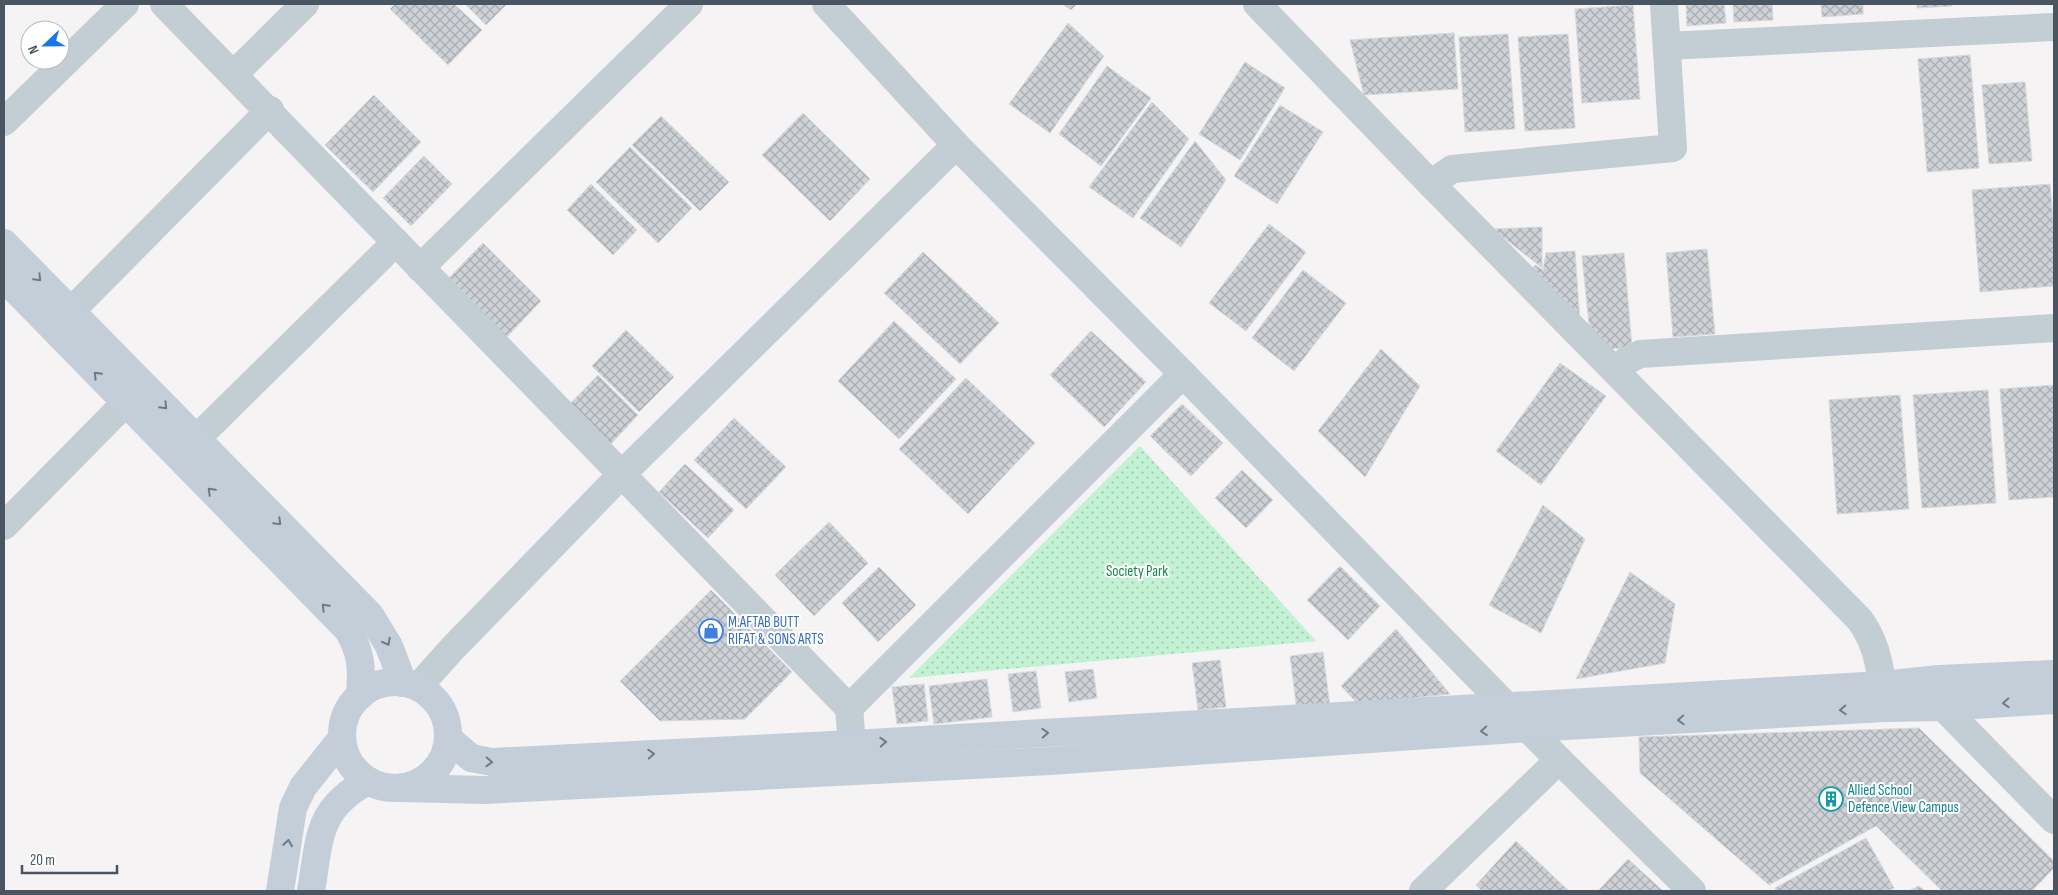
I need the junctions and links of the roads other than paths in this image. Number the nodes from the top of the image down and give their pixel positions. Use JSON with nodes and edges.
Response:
{"nodes":[{"id":1,"x":125,"y":4,"type":"edge"},
{"id":2,"x":164,"y":4,"type":"edge"},
{"id":3,"x":305,"y":4,"type":"edge"},
{"id":4,"x":690,"y":4,"type":"edge"},
{"id":5,"x":826,"y":4,"type":"edge"},
{"id":6,"x":1257,"y":4,"type":"edge"},
{"id":7,"x":1664,"y":4,"type":"edge"},
{"id":8,"x":2054,"y":27,"type":"edge"},
{"id":9,"x":1666,"y":46,"type":"junction"},
{"id":10,"x":234,"y":74,"type":"junction"},
{"id":11,"x":270,"y":110,"type":"junction"},
{"id":12,"x":4,"y":122,"type":"edge"},
{"id":13,"x":956,"y":145,"type":"junction"},
{"id":14,"x":1431,"y":184,"type":"junction"},
{"id":15,"x":396,"y":242,"type":"junction"},
{"id":16,"x":4,"y":243,"type":"edge"},
{"id":17,"x":420,"y":268,"type":"junction"},
{"id":18,"x":4,"y":278,"type":"edge"},
{"id":19,"x":71,"y":311,"type":"junction"},
{"id":20,"x":2054,"y":328,"type":"edge"},
{"id":21,"x":1616,"y":371,"type":"junction"},
{"id":22,"x":1183,"y":374,"type":"junction"},
{"id":23,"x":134,"y":394,"type":"junction"},
{"id":24,"x":196,"y":439,"type":"junction"},
{"id":25,"x":621,"y":475,"type":"junction"},
{"id":26,"x":4,"y":524,"type":"edge"},
{"id":27,"x":2054,"y":674,"type":"edge"},
{"id":28,"x":1939,"y":679,"type":"junction"},
{"id":29,"x":411,"y":685,"type":"junction"},
{"id":30,"x":360,"y":696,"type":"junction"},
{"id":31,"x":1883,"y":696,"type":"junction"},
{"id":32,"x":2054,"y":700,"type":"edge"},
{"id":33,"x":1509,"y":707,"type":"junction"},
{"id":34,"x":1943,"y":707,"type":"junction"},
{"id":35,"x":850,"y":708,"type":"junction"},
{"id":36,"x":1530,"y":728,"type":"junction"},
{"id":37,"x":342,"y":738,"type":"junction"},
{"id":38,"x":448,"y":738,"type":"junction"},
{"id":39,"x":852,"y":744,"type":"junction"},
{"id":40,"x":809,"y":746,"type":"junction"},
{"id":41,"x":1559,"y":760,"type":"junction"},
{"id":42,"x":811,"y":774,"type":"junction"},
{"id":43,"x":368,"y":781,"type":"junction"},
{"id":44,"x":400,"y":788,"type":"junction"},
{"id":45,"x":2054,"y":820,"type":"edge"},
{"id":46,"x":280,"y":891,"type":"edge"},
{"id":47,"x":311,"y":891,"type":"edge"},
{"id":48,"x":1423,"y":891,"type":"edge"},
{"id":49,"x":1692,"y":891,"type":"edge"}],
"edges":[{"from":1,"to":12,"type":"street"},
{"from":2,"to":10,"type":"street"},
{"from":3,"to":10,"type":"street"},
{"from":4,"to":17,"type":"street"},
{"from":5,"to":13,"type":"street"},
{"from":6,"to":14,"type":"street"},
{"from":7,"to":9,"type":"street"},
{"from":8,"to":9,"type":"street"},
{"from":9,"to":14,"type":"street"},
{"from":10,"to":11,"type":"street"},
{"from":11,"to":15,"type":"street"},
{"from":11,"to":19,"type":"street"},
{"from":13,"to":22,"type":"street"},
{"from":13,"to":25,"type":"street"},
{"from":14,"to":21,"type":"street"},
{"from":15,"to":17,"type":"street"},
{"from":15,"to":24,"type":"street"},
{"from":16,"to":19,"type":"street","one_way":true},
{"from":17,"to":25,"type":"street"},
{"from":23,"to":18,"type":"street","one_way":true},
{"from":19,"to":23,"type":"street"},
{"from":20,"to":21,"type":"street"},
{"from":21,"to":31,"type":"street"},
{"from":22,"to":33,"type":"street"},
{"from":22,"to":35,"type":"street"},
{"from":23,"to":24,"type":"street","one_way":true},
{"from":23,"to":26,"type":"street"},
{"from":30,"to":23,"type":"street","one_way":true},
{"from":24,"to":29,"type":"street","one_way":true},
{"from":25,"to":29,"type":"street"},
{"from":25,"to":35,"type":"street"},
{"from":27,"to":28,"type":"street"},
{"from":28,"to":31,"type":"street"},
{"from":28,"to":34,"type":"street"},
{"from":29,"to":30,"type":"street"},
{"from":29,"to":38,"type":"street"},
{"from":30,"to":37,"type":"street"},
{"from":31,"to":33,"type":"street"},
{"from":31,"to":34,"type":"street"},
{"from":31,"to":36,"type":"street","one_way":true},
{"from":32,"to":34,"type":"street","one_way":true},
{"from":33,"to":36,"type":"street"},
{"from":39,"to":33,"type":"street","one_way":true},
{"from":34,"to":45,"type":"street"},
{"from":35,"to":39,"type":"street"},
{"from":36,"to":41,"type":"street"},
{"from":36,"to":42,"type":"street","one_way":true},
{"from":37,"to":43,"type":"street"},
{"from":46,"to":37,"type":"street","one_way":true},
{"from":38,"to":40,"type":"street","one_way":true},
{"from":38,"to":44,"type":"street"},
{"from":39,"to":40,"type":"street"},
{"from":40,"to":42,"type":"street"},
{"from":41,"to":48,"type":"street"},
{"from":41,"to":49,"type":"street"},
{"from":42,"to":44,"type":"street"},
{"from":43,"to":44,"type":"street"},
{"from":43,"to":47,"type":"street"}]}
